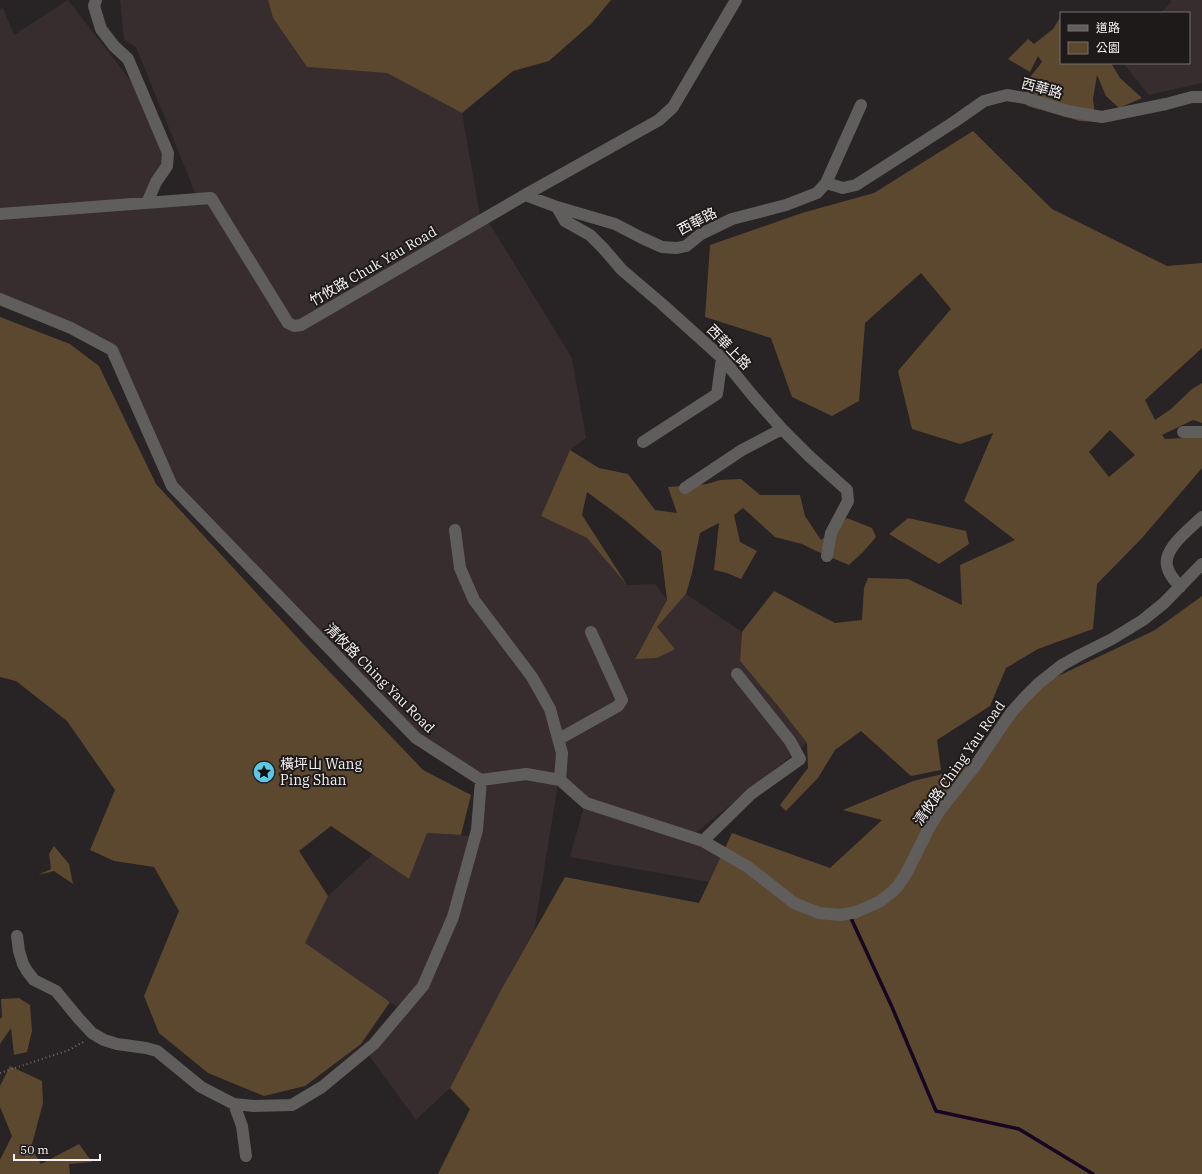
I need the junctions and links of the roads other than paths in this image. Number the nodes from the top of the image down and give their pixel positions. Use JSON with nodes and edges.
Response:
{"nodes":[{"id":1,"x":96,"y":0,"type":"edge"},
{"id":2,"x":736,"y":0,"type":"edge"},
{"id":3,"x":1202,"y":97,"type":"edge"},
{"id":4,"x":862,"y":105,"type":"dead end"},
{"id":5,"x":826,"y":183,"type":"junction"},
{"id":6,"x":525,"y":195,"type":"junction"},
{"id":7,"x":147,"y":203,"type":"junction"},
{"id":8,"x":557,"y":207,"type":"junction"},
{"id":9,"x":0,"y":214,"type":"edge"},
{"id":10,"x":0,"y":299,"type":"edge"},
{"id":11,"x":722,"y":358,"type":"junction"},
{"id":12,"x":782,"y":429,"type":"junction"},
{"id":13,"x":1183,"y":432,"type":"dead end"},
{"id":14,"x":1202,"y":432,"type":"edge"},
{"id":15,"x":643,"y":442,"type":"dead end"},
{"id":16,"x":685,"y":488,"type":"dead end"},
{"id":17,"x":1202,"y":517,"type":"edge"},
{"id":18,"x":455,"y":530,"type":"dead end"},
{"id":19,"x":827,"y":556,"type":"dead end"},
{"id":20,"x":1202,"y":564,"type":"edge"},
{"id":21,"x":1180,"y":587,"type":"junction"},
{"id":22,"x":591,"y":632,"type":"dead end"},
{"id":23,"x":738,"y":674,"type":"dead end"},
{"id":24,"x":558,"y":739,"type":"junction"},
{"id":25,"x":480,"y":780,"type":"junction"},
{"id":26,"x":560,"y":780,"type":"junction"},
{"id":27,"x":703,"y":841,"type":"junction"},
{"id":28,"x":17,"y":936,"type":"dead end"},
{"id":29,"x":234,"y":1104,"type":"junction"},
{"id":30,"x":246,"y":1156,"type":"dead end"}],
"edges":[{"from":1,"to":7,"type":"street"},
{"from":2,"to":6,"type":"street","name":"竹攸路 Chuk Yau Road"},
{"from":3,"to":5,"type":"street","name":"西華路"},
{"from":4,"to":5,"type":"street","name":"西華路"},
{"from":5,"to":8,"type":"street","name":"西華路"},
{"from":6,"to":7,"type":"street","name":"竹攸路 Chuk Yau Road"},
{"from":6,"to":8,"type":"street"},
{"from":7,"to":9,"type":"street","name":"竹攸路 Chuk Yau Road"},
{"from":8,"to":11,"type":"street","name":"西華上路"},
{"from":10,"to":25,"type":"street","name":"清攸路 Ching Yau Road"},
{"from":11,"to":12,"type":"street","name":"西華上路"},
{"from":11,"to":15,"type":"street"},
{"from":12,"to":16,"type":"street"},
{"from":12,"to":19,"type":"street","name":"西華上路"},
{"from":13,"to":14,"type":"street"},
{"from":17,"to":21,"type":"street"},
{"from":18,"to":24,"type":"street"},
{"from":20,"to":21,"type":"street","name":"清攸路 Ching Yau Road"},
{"from":21,"to":27,"type":"street","name":"清攸路 Ching Yau Road"},
{"from":22,"to":24,"type":"street"},
{"from":23,"to":27,"type":"street"},
{"from":24,"to":26,"type":"street"},
{"from":25,"to":26,"type":"street"},
{"from":25,"to":29,"type":"street"},
{"from":26,"to":27,"type":"street","name":"清攸路 Ching Yau Road"},
{"from":28,"to":29,"type":"street"},
{"from":29,"to":30,"type":"street"}]}
